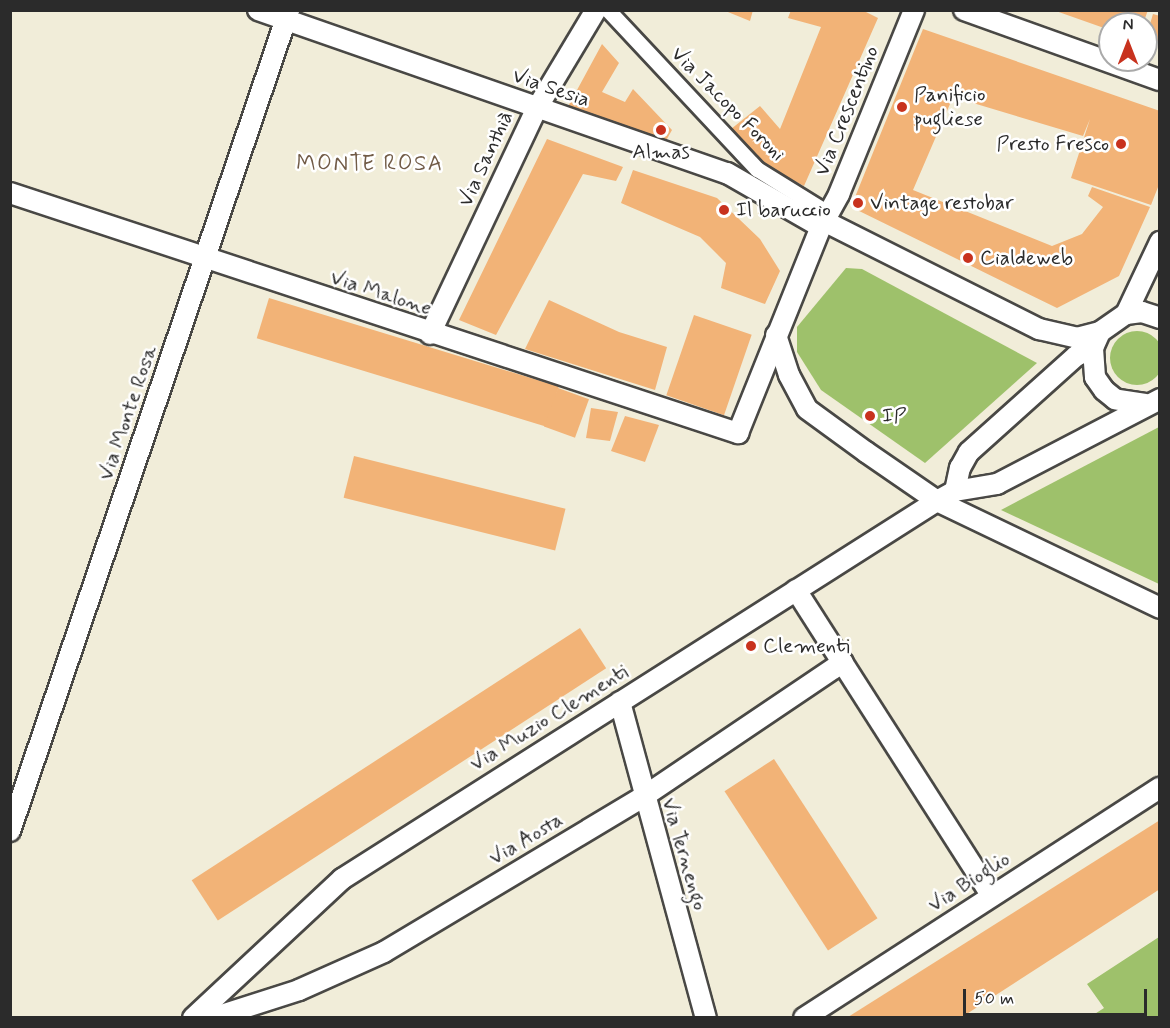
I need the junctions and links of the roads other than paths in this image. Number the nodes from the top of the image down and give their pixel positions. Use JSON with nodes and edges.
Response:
{"nodes":[{"id":1,"x":258,"y":10,"type":"edge"},
{"id":2,"x":597,"y":10,"type":"edge"},
{"id":3,"x":608,"y":10,"type":"edge"},
{"id":4,"x":914,"y":10,"type":"edge"},
{"id":5,"x":964,"y":10,"type":"edge"},
{"id":6,"x":287,"y":15,"type":"edge"},
{"id":7,"x":1160,"y":80,"type":"edge"},
{"id":8,"x":537,"y":108,"type":"junction"},
{"id":9,"x":10,"y":193,"type":"edge"},
{"id":10,"x":824,"y":220,"type":"junction"},
{"id":11,"x":1160,"y":242,"type":"edge"},
{"id":12,"x":205,"y":260,"type":"junction"},
{"id":13,"x":1126,"y":314,"type":"junction"},
{"id":14,"x":1160,"y":318,"type":"edge"},
{"id":15,"x":429,"y":334,"type":"junction"},
{"id":16,"x":776,"y":335,"type":"junction"},
{"id":17,"x":1096,"y":340,"type":"junction"},
{"id":18,"x":1152,"y":402,"type":"edge"},
{"id":19,"x":738,"y":433,"type":"joint"},
{"id":20,"x":955,"y":491,"type":"junction"},
{"id":21,"x":937,"y":501,"type":"junction"},
{"id":22,"x":796,"y":590,"type":"junction"},
{"id":23,"x":1160,"y":608,"type":"edge"},
{"id":24,"x":843,"y":662,"type":"junction"},
{"id":25,"x":620,"y":702,"type":"junction"},
{"id":26,"x":1160,"y":788,"type":"edge"},
{"id":27,"x":643,"y":797,"type":"junction"},
{"id":28,"x":10,"y":831,"type":"edge"},
{"id":29,"x":992,"y":896,"type":"junction"},
{"id":30,"x":193,"y":1017,"type":"edge"},
{"id":31,"x":212,"y":1017,"type":"edge"},
{"id":32,"x":706,"y":1017,"type":"edge"},
{"id":33,"x":804,"y":1017,"type":"edge"}],
"edges":[{"from":1,"to":6,"type":"street","name":"Via Sesia"},
{"from":2,"to":8,"type":"street","name":"Via Santhià"},
{"from":3,"to":10,"type":"street","name":"Via Jacopo Foroni"},
{"from":4,"to":10,"type":"street","name":"Via Crescentino"},
{"from":5,"to":7,"type":"street"},
{"from":6,"to":8,"type":"street","name":"Via Sesia"},
{"from":6,"to":12,"type":"street","name":"Via Monte Rosa"},
{"from":8,"to":10,"type":"street","name":"Via Sesia"},
{"from":8,"to":15,"type":"street","name":"Via Santhià"},
{"from":9,"to":12,"type":"street","name":"Via Malone"},
{"from":10,"to":16,"type":"street","name":"Via Crescentino"},
{"from":10,"to":17,"type":"street","name":"Via Sesia"},
{"from":11,"to":13,"type":"street"},
{"from":12,"to":15,"type":"street","name":"Via Malone"},
{"from":12,"to":28,"type":"street","name":"Via Monte Rosa"},
{"from":13,"to":14,"type":"street"},
{"from":13,"to":17,"type":"street"},
{"from":15,"to":19,"type":"street","name":"Via Malone"},
{"from":16,"to":19,"type":"street","name":"Via Crescentino"},
{"from":16,"to":21,"type":"street"},
{"from":17,"to":18,"type":"street"},
{"from":17,"to":20,"type":"street"},
{"from":18,"to":20,"type":"street","name":"Via Muzio Clementi"},
{"from":20,"to":21,"type":"street","name":"Via Muzio Clementi"},
{"from":21,"to":22,"type":"street","name":"Via Muzio Clementi"},
{"from":21,"to":23,"type":"street"},
{"from":22,"to":24,"type":"street"},
{"from":22,"to":25,"type":"street","name":"Via Muzio Clementi"},
{"from":24,"to":27,"type":"street","name":"Via Aosta"},
{"from":24,"to":29,"type":"street"},
{"from":25,"to":27,"type":"street","name":"Via Ternengo"},
{"from":25,"to":30,"type":"street","name":"Via Muzio Clementi"},
{"from":26,"to":29,"type":"street","name":"Via Bioglio"},
{"from":27,"to":31,"type":"street","name":"Via Aosta"},
{"from":27,"to":32,"type":"street","name":"Via Ternengo"},
{"from":29,"to":33,"type":"street","name":"Via Bioglio"}]}
